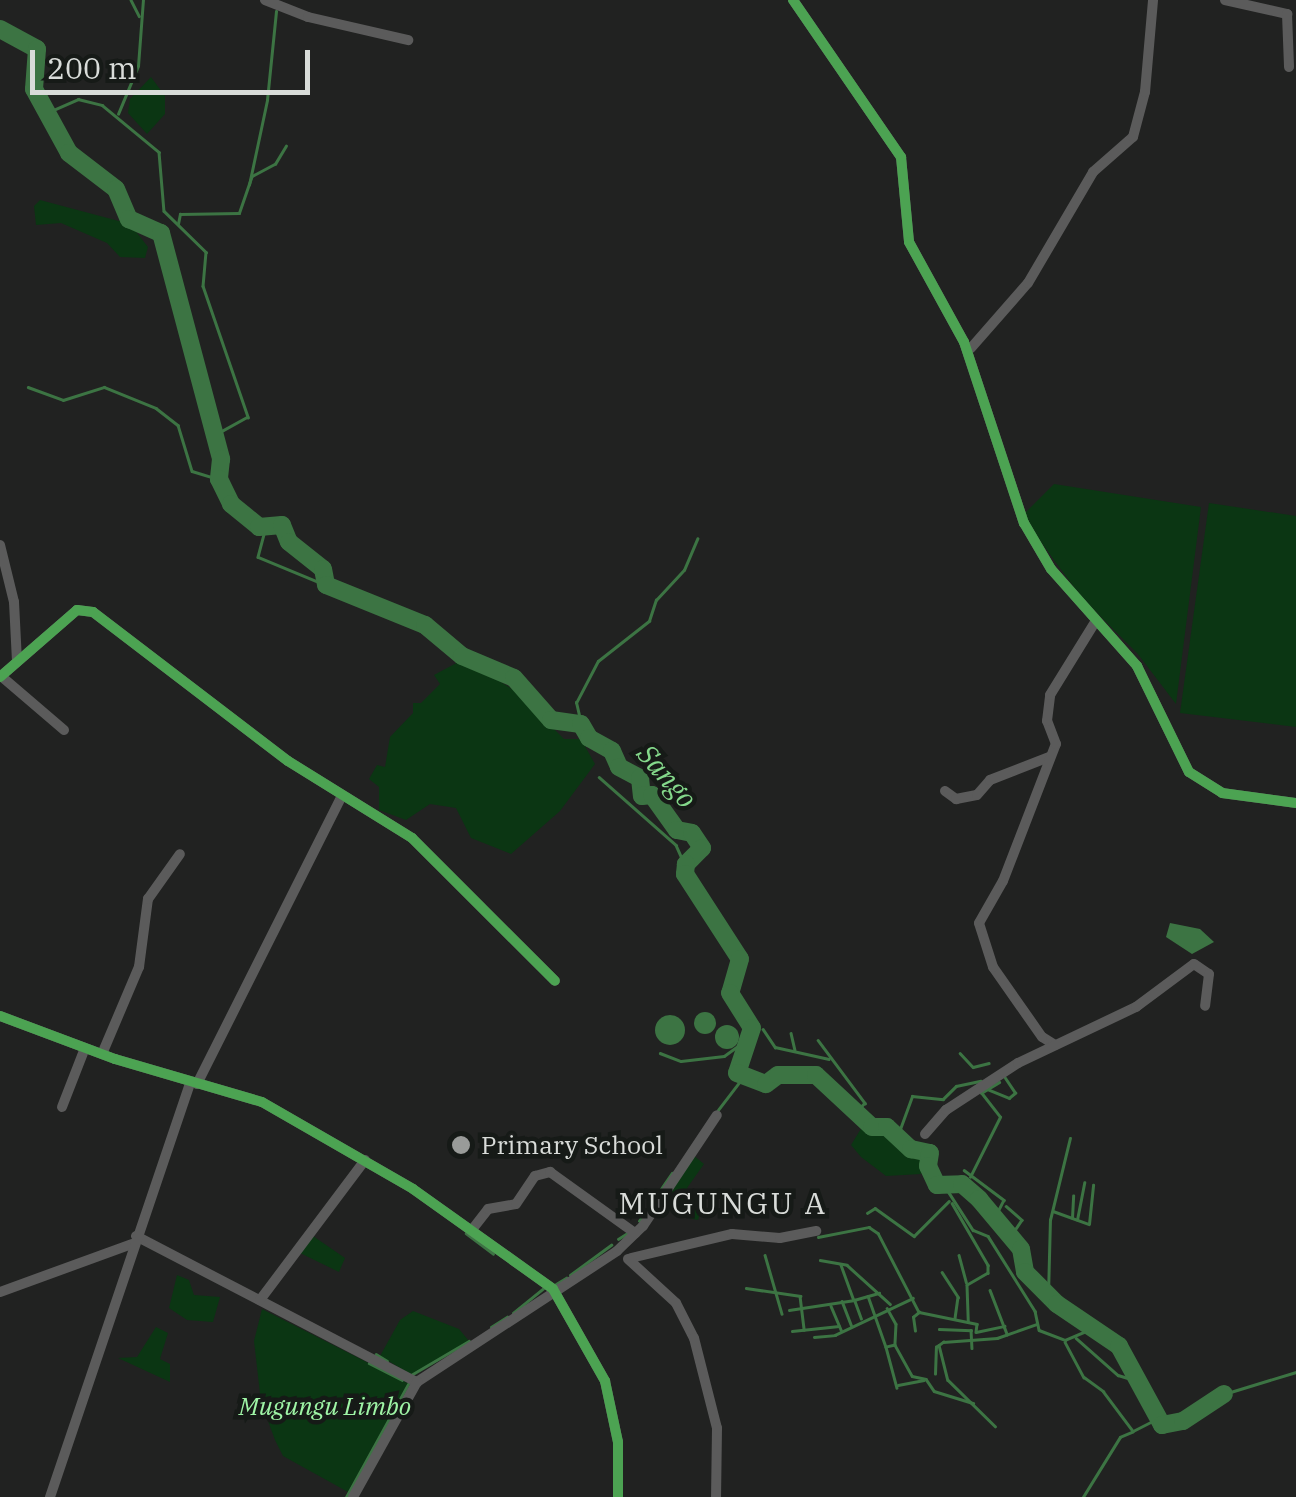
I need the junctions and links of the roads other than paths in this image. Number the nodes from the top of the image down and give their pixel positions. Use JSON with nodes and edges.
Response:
{"nodes":[{"id":1,"x":265,"y":0,"type":"edge"},
{"id":2,"x":794,"y":0,"type":"edge"},
{"id":3,"x":1152,"y":0,"type":"edge"},
{"id":4,"x":1226,"y":0,"type":"edge"},
{"id":5,"x":1292,"y":13,"type":"edge"},
{"id":6,"x":408,"y":40,"type":"dead end"},
{"id":7,"x":1289,"y":67,"type":"dead end"},
{"id":8,"x":970,"y":348,"type":"dead end"},
{"id":9,"x":0,"y":545,"type":"edge"},
{"id":10,"x":1095,"y":622,"type":"junction"},
{"id":11,"x":18,"y":662,"type":"junction"},
{"id":12,"x":0,"y":677,"type":"edge"},
{"id":13,"x":64,"y":730,"type":"dead end"},
{"id":14,"x":1050,"y":757,"type":"junction"},
{"id":15,"x":945,"y":791,"type":"dead end"},
{"id":16,"x":342,"y":796,"type":"junction"},
{"id":17,"x":1296,"y":803,"type":"edge"},
{"id":18,"x":180,"y":854,"type":"dead end"},
{"id":19,"x":555,"y":982,"type":"dead end"},
{"id":20,"x":1205,"y":1006,"type":"dead end"},
{"id":21,"x":0,"y":1016,"type":"edge"},
{"id":22,"x":1042,"y":1037,"type":"junction"},
{"id":23,"x":1054,"y":1045,"type":"junction"},
{"id":24,"x":85,"y":1048,"type":"junction"},
{"id":25,"x":1040,"y":1052,"type":"junction"},
{"id":26,"x":102,"y":1054,"type":"junction"},
{"id":27,"x":194,"y":1083,"type":"junction"},
{"id":28,"x":62,"y":1107,"type":"dead end"},
{"id":29,"x":717,"y":1114,"type":"dead end"},
{"id":30,"x":925,"y":1134,"type":"dead end"},
{"id":31,"x":365,"y":1160,"type":"junction"},
{"id":32,"x":471,"y":1231,"type":"junction"},
{"id":33,"x":816,"y":1231,"type":"dead end"},
{"id":34,"x":635,"y":1234,"type":"junction"},
{"id":35,"x":134,"y":1240,"type":"junction"},
{"id":36,"x":617,"y":1251,"type":"junction"},
{"id":37,"x":628,"y":1258,"type":"junction"},
{"id":38,"x":553,"y":1289,"type":"junction"},
{"id":39,"x":0,"y":1292,"type":"edge"},
{"id":40,"x":260,"y":1300,"type":"junction"},
{"id":41,"x":417,"y":1382,"type":"junction"},
{"id":42,"x":50,"y":1497,"type":"edge"},
{"id":43,"x":353,"y":1497,"type":"edge"},
{"id":44,"x":618,"y":1497,"type":"edge"},
{"id":45,"x":716,"y":1497,"type":"edge"}],
"edges":[{"from":1,"to":6,"type":"street"},
{"from":2,"to":10,"type":"street"},
{"from":3,"to":8,"type":"street"},
{"from":4,"to":5,"type":"street"},
{"from":5,"to":7,"type":"street"},
{"from":9,"to":11,"type":"street"},
{"from":10,"to":14,"type":"street"},
{"from":10,"to":17,"type":"street"},
{"from":11,"to":12,"type":"street"},
{"from":11,"to":16,"type":"street"},
{"from":12,"to":13,"type":"street"},
{"from":14,"to":15,"type":"street"},
{"from":14,"to":22,"type":"street"},
{"from":16,"to":19,"type":"street"},
{"from":16,"to":27,"type":"street"},
{"from":18,"to":26,"type":"street"},
{"from":20,"to":23,"type":"street"},
{"from":21,"to":24,"type":"street"},
{"from":22,"to":23,"type":"street"},
{"from":22,"to":25,"type":"street"},
{"from":23,"to":25,"type":"street"},
{"from":24,"to":26,"type":"street"},
{"from":24,"to":28,"type":"street"},
{"from":25,"to":30,"type":"street"},
{"from":26,"to":27,"type":"street"},
{"from":27,"to":31,"type":"street"},
{"from":27,"to":35,"type":"street"},
{"from":29,"to":34,"type":"street"},
{"from":31,"to":32,"type":"street"},
{"from":31,"to":40,"type":"street"},
{"from":32,"to":34,"type":"street"},
{"from":32,"to":38,"type":"street"},
{"from":33,"to":37,"type":"street"},
{"from":34,"to":36,"type":"street"},
{"from":35,"to":39,"type":"street"},
{"from":35,"to":40,"type":"street"},
{"from":35,"to":42,"type":"street"},
{"from":36,"to":37,"type":"street"},
{"from":36,"to":38,"type":"street"},
{"from":37,"to":45,"type":"street"},
{"from":38,"to":41,"type":"street"},
{"from":38,"to":44,"type":"street"},
{"from":40,"to":41,"type":"street"},
{"from":41,"to":43,"type":"street"}]}
